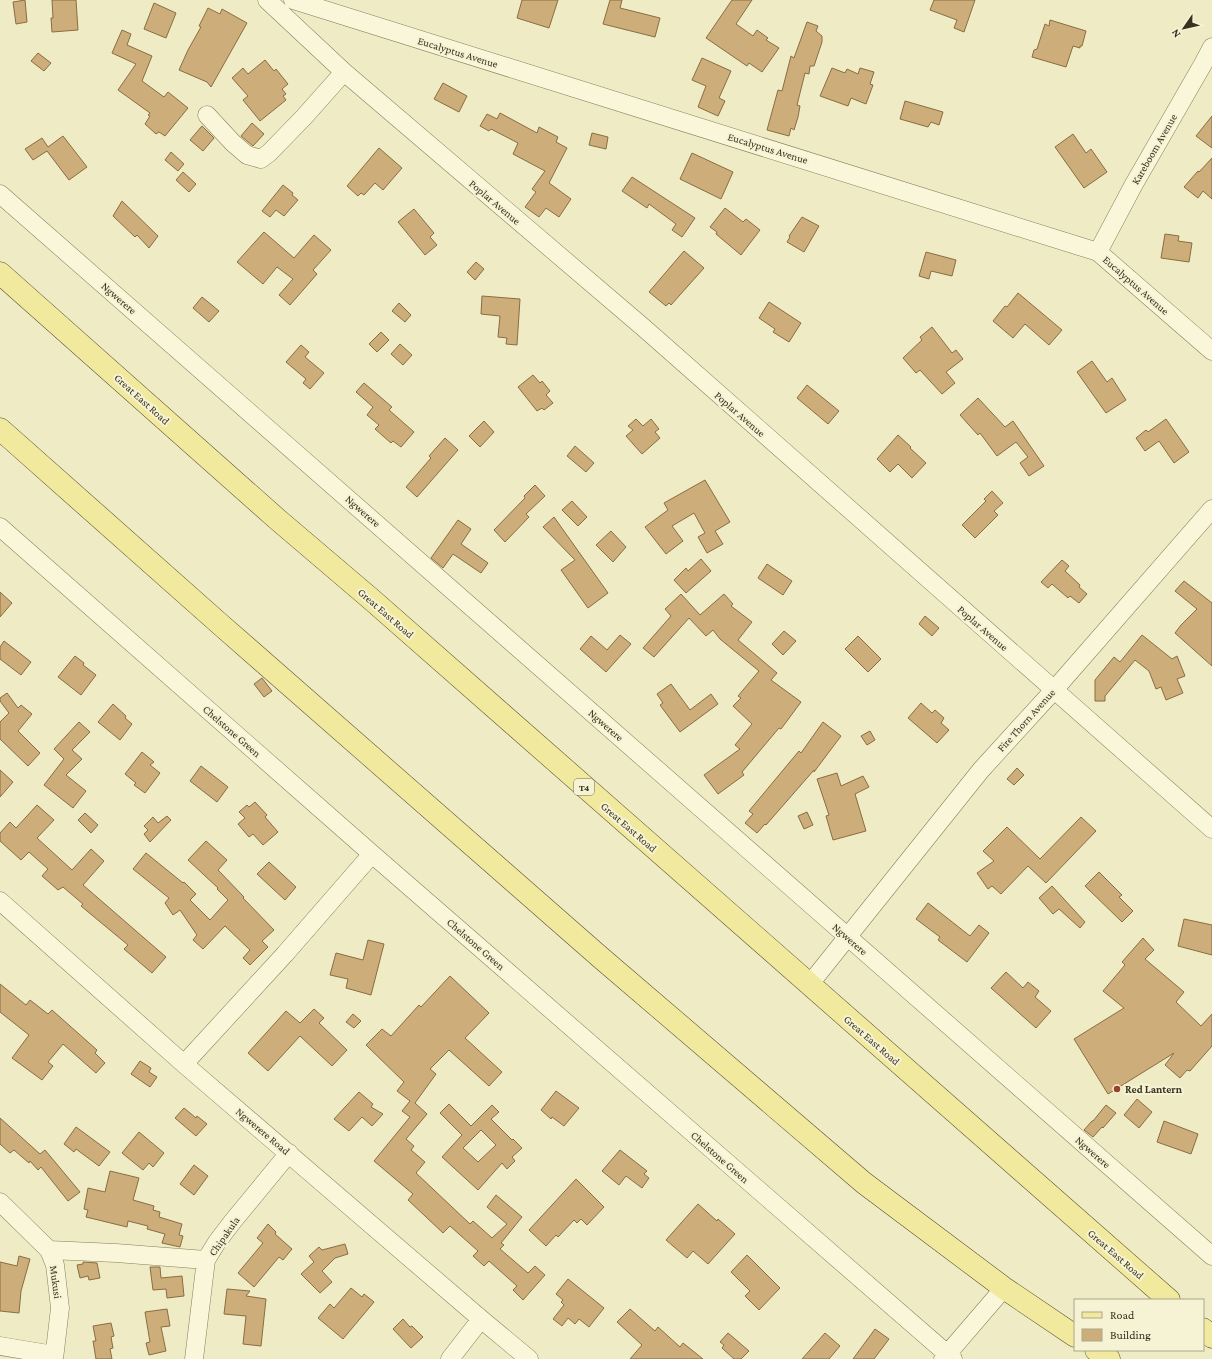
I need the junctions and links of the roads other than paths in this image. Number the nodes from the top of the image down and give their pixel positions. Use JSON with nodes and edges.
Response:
{"nodes":[{"id":1,"x":267,"y":0,"type":"edge"},
{"id":2,"x":293,"y":0,"type":"edge"},
{"id":3,"x":1212,"y":47,"type":"edge"},
{"id":4,"x":1208,"y":66,"type":"edge"},
{"id":5,"x":344,"y":72,"type":"junction"},
{"id":6,"x":207,"y":115,"type":"dead end"},
{"id":7,"x":0,"y":194,"type":"edge"},
{"id":8,"x":1098,"y":252,"type":"junction"},
{"id":9,"x":0,"y":273,"type":"edge"},
{"id":10,"x":1212,"y":351,"type":"edge"},
{"id":11,"x":0,"y":429,"type":"edge"},
{"id":12,"x":1212,"y":509,"type":"edge"},
{"id":13,"x":0,"y":527,"type":"edge"},
{"id":14,"x":1054,"y":690,"type":"junction"},
{"id":15,"x":1212,"y":829,"type":"edge"},
{"id":16,"x":372,"y":854,"type":"junction"},
{"id":17,"x":0,"y":901,"type":"edge"},
{"id":18,"x":847,"y":937,"type":"junction"},
{"id":19,"x":809,"y":985,"type":"junction"},
{"id":20,"x":184,"y":1064,"type":"junction"},
{"id":21,"x":290,"y":1153,"type":"junction"},
{"id":22,"x":0,"y":1202,"type":"edge"},
{"id":23,"x":49,"y":1250,"type":"junction"},
{"id":24,"x":1212,"y":1256,"type":"edge"},
{"id":25,"x":206,"y":1260,"type":"junction"},
{"id":26,"x":1004,"y":1288,"type":"junction"},
{"id":27,"x":1168,"y":1299,"type":"edge"},
{"id":28,"x":481,"y":1319,"type":"junction"},
{"id":29,"x":1204,"y":1330,"type":"edge"},
{"id":30,"x":1074,"y":1335,"type":"edge"},
{"id":31,"x":1212,"y":1337,"type":"edge"},
{"id":32,"x":0,"y":1346,"type":"edge"},
{"id":33,"x":1097,"y":1351,"type":"edge"},
{"id":34,"x":54,"y":1357,"type":"edge"},
{"id":35,"x":948,"y":1357,"type":"edge"},
{"id":36,"x":194,"y":1359,"type":"edge"},
{"id":37,"x":450,"y":1359,"type":"edge"},
{"id":38,"x":529,"y":1359,"type":"edge"},
{"id":39,"x":1109,"y":1359,"type":"edge"}],
"edges":[{"from":1,"to":5,"type":"street","name":"Poplar Avenue"},
{"from":2,"to":8,"type":"street","name":"Eucalyptus Avenue"},
{"from":3,"to":4,"type":"street","name":"Kareboom Avenue"},
{"from":4,"to":8,"type":"street","name":"Kareboom Avenue"},
{"from":5,"to":6,"type":"street"},
{"from":5,"to":14,"type":"street","name":"Poplar Avenue"},
{"from":7,"to":18,"type":"street","name":"Ngwerere"},
{"from":8,"to":10,"type":"street","name":"Eucalyptus Avenue"},
{"from":9,"to":19,"type":"main road","name":"Great East Road","number":"T4"},
{"from":11,"to":26,"type":"main road"},
{"from":12,"to":14,"type":"street","name":"Fire Thorn Avenue"},
{"from":13,"to":16,"type":"street","name":"Chelstone Green"},
{"from":14,"to":15,"type":"street","name":"Poplar Avenue"},
{"from":14,"to":18,"type":"street","name":"Fire Thorn Avenue"},
{"from":16,"to":20,"type":"street"},
{"from":16,"to":35,"type":"street","name":"Chelstone Green"},
{"from":17,"to":20,"type":"street","name":"Ngwerere Road"},
{"from":18,"to":19,"type":"street","name":"Fire Thorn Avenue"},
{"from":18,"to":24,"type":"street","name":"Ngwerere"},
{"from":19,"to":27,"type":"main road","name":"Great East Road","number":"T4"},
{"from":20,"to":21,"type":"street","name":"Ngwerere Road"},
{"from":21,"to":25,"type":"street","name":"Chipakula"},
{"from":21,"to":28,"type":"street","name":"Ngwerere Road"},
{"from":22,"to":23,"type":"street","name":"Mukusi"},
{"from":23,"to":25,"type":"street"},
{"from":23,"to":34,"type":"street","name":"Mukusi"},
{"from":25,"to":36,"type":"street","name":"Chipakula"},
{"from":26,"to":30,"type":"main road"},
{"from":26,"to":35,"type":"street"},
{"from":28,"to":37,"type":"street"},
{"from":28,"to":38,"type":"street","name":"Ngwerere Road"},
{"from":29,"to":31,"type":"main road"},
{"from":32,"to":34,"type":"street"},
{"from":33,"to":39,"type":"main road"}]}
